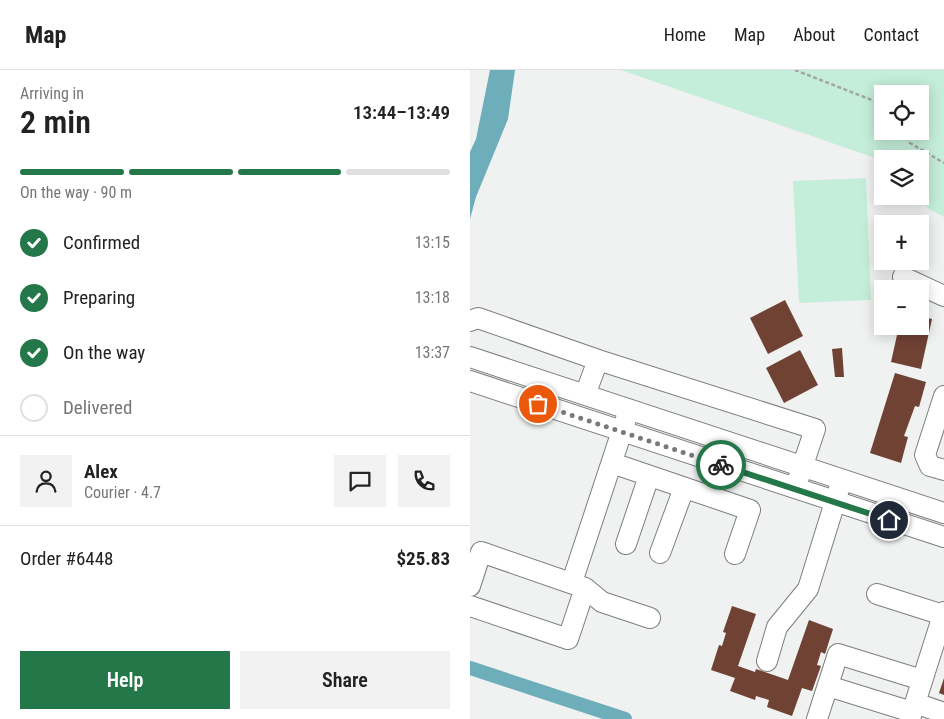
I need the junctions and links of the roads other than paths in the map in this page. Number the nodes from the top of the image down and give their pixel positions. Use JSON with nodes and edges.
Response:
{"nodes":[{"id":1,"x":903,"y":277,"type":"dead end"},
{"id":2,"x":944,"y":296,"type":"edge"},
{"id":3,"x":470,"y":321,"type":"edge"},
{"id":4,"x":470,"y":357,"type":"edge"},
{"id":5,"x":598,"y":360,"type":"junction"},
{"id":6,"x":470,"y":381,"type":"edge"},
{"id":7,"x":585,"y":395,"type":"junction"},
{"id":8,"x":944,"y":396,"type":"edge"},
{"id":9,"x":629,"y":410,"type":"junction"},
{"id":10,"x":622,"y":432,"type":"junction"},
{"id":11,"x":612,"y":463,"type":"junction"},
{"id":12,"x":802,"y":467,"type":"junction"},
{"id":13,"x":944,"y":470,"type":"edge"},
{"id":14,"x":649,"y":476,"type":"junction"},
{"id":15,"x":842,"y":480,"type":"junction"},
{"id":16,"x":684,"y":488,"type":"junction"},
{"id":17,"x":794,"y":489,"type":"junction"},
{"id":18,"x":834,"y":502,"type":"junction"},
{"id":19,"x":944,"y":513,"type":"edge"},
{"id":20,"x":944,"y":538,"type":"edge"},
{"id":21,"x":626,"y":544,"type":"dead end"},
{"id":22,"x":660,"y":553,"type":"dead end"},
{"id":23,"x":735,"y":554,"type":"dead end"},
{"id":24,"x":474,"y":558,"type":"edge"},
{"id":25,"x":579,"y":585,"type":"junction"},
{"id":26,"x":470,"y":586,"type":"edge"},
{"id":27,"x":877,"y":594,"type":"dead end"},
{"id":28,"x":470,"y":606,"type":"edge"},
{"id":29,"x":650,"y":618,"type":"dead end"},
{"id":30,"x":942,"y":622,"type":"edge"},
{"id":31,"x":767,"y":661,"type":"dead end"},
{"id":32,"x":922,"y":680,"type":"junction"},
{"id":33,"x":828,"y":686,"type":"junction"},
{"id":34,"x":912,"y":711,"type":"edge"},
{"id":35,"x":944,"y":713,"type":"edge"},
{"id":36,"x":817,"y":719,"type":"edge"}],
"edges":[{"from":1,"to":2,"type":"street"},
{"from":3,"to":5,"type":"street"},
{"from":4,"to":7,"type":"street"},
{"from":5,"to":7,"type":"street"},
{"from":5,"to":12,"type":"street"},
{"from":6,"to":10,"type":"street"},
{"from":7,"to":9,"type":"street"},
{"from":8,"to":13,"type":"street"},
{"from":9,"to":10,"type":"street"},
{"from":9,"to":12,"type":"street"},
{"from":10,"to":11,"type":"street"},
{"from":10,"to":17,"type":"street"},
{"from":11,"to":14,"type":"street"},
{"from":11,"to":25,"type":"street"},
{"from":12,"to":15,"type":"street"},
{"from":12,"to":17,"type":"street"},
{"from":14,"to":16,"type":"street"},
{"from":14,"to":21,"type":"street"},
{"from":15,"to":18,"type":"street"},
{"from":15,"to":19,"type":"street"},
{"from":16,"to":22,"type":"street"},
{"from":16,"to":23,"type":"street"},
{"from":17,"to":18,"type":"street"},
{"from":18,"to":20,"type":"street"},
{"from":18,"to":31,"type":"street"},
{"from":24,"to":25,"type":"street"},
{"from":24,"to":26,"type":"street"},
{"from":25,"to":28,"type":"street"},
{"from":25,"to":29,"type":"street"},
{"from":27,"to":30,"type":"street"},
{"from":30,"to":32,"type":"street"},
{"from":32,"to":33,"type":"street"},
{"from":32,"to":34,"type":"street"},
{"from":33,"to":34,"type":"street"},
{"from":33,"to":36,"type":"street"},
{"from":34,"to":35,"type":"street"}]}
